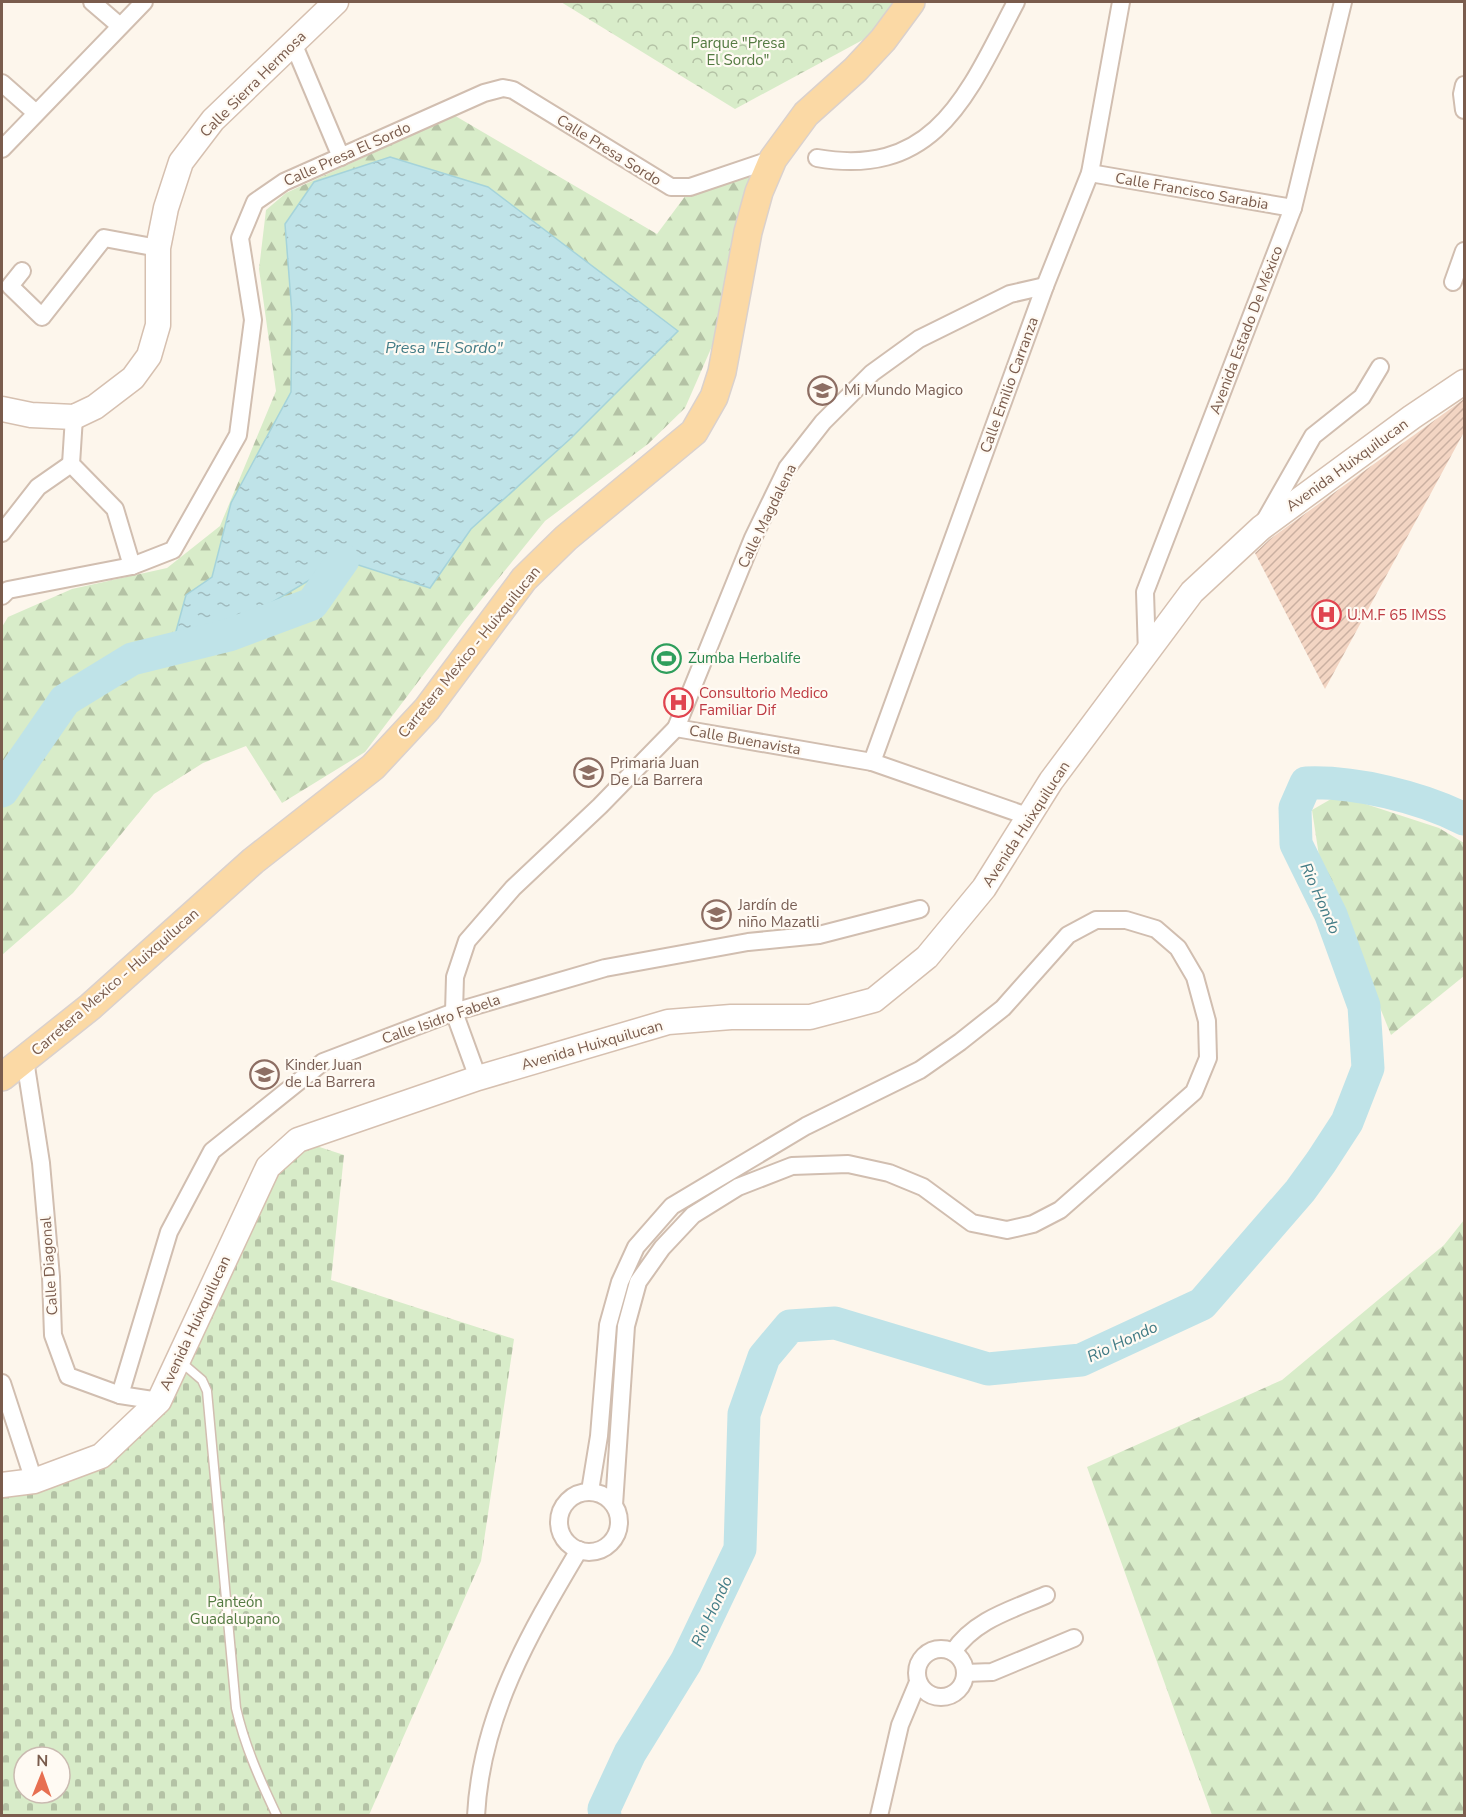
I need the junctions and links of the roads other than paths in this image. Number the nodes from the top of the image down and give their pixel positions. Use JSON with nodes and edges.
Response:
{"nodes":[{"id":1,"x":92,"y":2,"type":"edge"},
{"id":2,"x":144,"y":2,"type":"edge"},
{"id":3,"x":336,"y":2,"type":"edge"},
{"id":4,"x":911,"y":2,"type":"edge"},
{"id":5,"x":1016,"y":2,"type":"edge"},
{"id":6,"x":1121,"y":2,"type":"edge"},
{"id":7,"x":1343,"y":2,"type":"edge"},
{"id":8,"x":120,"y":26,"type":"junction"},
{"id":9,"x":293,"y":43,"type":"junction"},
{"id":10,"x":2,"y":83,"type":"edge"},
{"id":11,"x":1464,"y":85,"type":"edge"},
{"id":12,"x":484,"y":93,"type":"joint"},
{"id":13,"x":1464,"y":110,"type":"edge"},
{"id":14,"x":36,"y":113,"type":"junction"},
{"id":15,"x":2,"y":149,"type":"edge"},
{"id":16,"x":341,"y":157,"type":"junction"},
{"id":17,"x":817,"y":158,"type":"dead end"},
{"id":18,"x":773,"y":159,"type":"junction"},
{"id":19,"x":1090,"y":173,"type":"junction"},
{"id":20,"x":1293,"y":208,"type":"junction"},
{"id":21,"x":158,"y":248,"type":"junction"},
{"id":22,"x":1464,"y":251,"type":"edge"},
{"id":23,"x":22,"y":271,"type":"dead end"},
{"id":24,"x":1453,"y":282,"type":"dead end"},
{"id":25,"x":1045,"y":286,"type":"junction"},
{"id":26,"x":1380,"y":367,"type":"dead end"},
{"id":27,"x":1464,"y":382,"type":"edge"},
{"id":28,"x":2,"y":409,"type":"edge"},
{"id":29,"x":74,"y":417,"type":"junction"},
{"id":30,"x":71,"y":464,"type":"junction"},
{"id":31,"x":1261,"y":528,"type":"junction"},
{"id":32,"x":2,"y":533,"type":"edge"},
{"id":33,"x":132,"y":566,"type":"junction"},
{"id":34,"x":2,"y":596,"type":"edge"},
{"id":35,"x":1147,"y":654,"type":"junction"},
{"id":36,"x":676,"y":728,"type":"junction"},
{"id":37,"x":872,"y":762,"type":"junction"},
{"id":38,"x":1030,"y":817,"type":"junction"},
{"id":39,"x":920,"y":909,"type":"dead end"},
{"id":40,"x":454,"y":1012,"type":"junction"},
{"id":41,"x":25,"y":1060,"type":"junction"},
{"id":42,"x":2,"y":1077,"type":"edge"},
{"id":43,"x":478,"y":1078,"type":"junction"},
{"id":44,"x":178,"y":1360,"type":"junction"},
{"id":45,"x":2,"y":1383,"type":"edge"},
{"id":46,"x":120,"y":1395,"type":"junction"},
{"id":47,"x":159,"y":1401,"type":"junction"},
{"id":48,"x":34,"y":1481,"type":"junction"},
{"id":49,"x":2,"y":1485,"type":"edge"},
{"id":50,"x":590,"y":1491,"type":"junction"},
{"id":51,"x":614,"y":1505,"type":"junction"},
{"id":52,"x":579,"y":1550,"type":"junction"},
{"id":53,"x":1046,"y":1595,"type":"dead end"},
{"id":54,"x":1074,"y":1638,"type":"dead end"},
{"id":55,"x":953,"y":1652,"type":"junction"},
{"id":56,"x":966,"y":1673,"type":"junction"},
{"id":57,"x":918,"y":1682,"type":"junction"},
{"id":58,"x":277,"y":1815,"type":"edge"},
{"id":59,"x":476,"y":1815,"type":"edge"},
{"id":60,"x":879,"y":1815,"type":"edge"}],
"edges":[{"from":1,"to":8,"type":"street"},
{"from":2,"to":8,"type":"street"},
{"from":3,"to":9,"type":"street","name":"Calle Sierra Hermosa"},
{"from":4,"to":18,"type":"main road","name":"Carretera Mexico - Huixquilucan"},
{"from":5,"to":17,"type":"street"},
{"from":6,"to":19,"type":"street","name":"Calle Emilio Carranza"},
{"from":7,"to":20,"type":"street","name":"Avenida Estado De México"},
{"from":8,"to":14,"type":"street"},
{"from":9,"to":16,"type":"street"},
{"from":9,"to":21,"type":"street","name":"Calle Sierra Hermosa"},
{"from":10,"to":14,"type":"street"},
{"from":11,"to":13,"type":"street"},
{"from":12,"to":16,"type":"street","name":"Calle Presa El Sordo"},
{"from":12,"to":18,"type":"street","name":"Calle Presa Sordo"},
{"from":14,"to":15,"type":"street"},
{"from":16,"to":33,"type":"street","name":"Calle Presa El Sordo"},
{"from":18,"to":41,"type":"main road","name":"Carretera Mexico - Huixquilucan"},
{"from":19,"to":20,"type":"street","name":"Calle Francisco Sarabia"},
{"from":19,"to":25,"type":"street","name":"Calle Emilio Carranza"},
{"from":20,"to":35,"type":"street","name":"Avenida Estado De México"},
{"from":21,"to":23,"type":"street"},
{"from":21,"to":29,"type":"street","name":"Calle Sierra Hermosa"},
{"from":22,"to":24,"type":"street"},
{"from":25,"to":36,"type":"street","name":"Calle Magdalena"},
{"from":25,"to":37,"type":"street","name":"Calle Emilio Carranza"},
{"from":26,"to":31,"type":"street"},
{"from":27,"to":31,"type":"street","name":"Avenida Huixquilucan"},
{"from":28,"to":29,"type":"street"},
{"from":29,"to":30,"type":"street"},
{"from":30,"to":32,"type":"street"},
{"from":30,"to":33,"type":"street"},
{"from":31,"to":35,"type":"street","name":"Avenida Huixquilucan"},
{"from":33,"to":34,"type":"street","name":"Calle Presa El Sordo"},
{"from":35,"to":38,"type":"street","name":"Avenida Huixquilucan"},
{"from":36,"to":37,"type":"street","name":"Calle Buenavista"},
{"from":36,"to":40,"type":"street","name":"Calle Buenavista"},
{"from":37,"to":38,"type":"street","name":"Calle Buenavista"},
{"from":38,"to":43,"type":"street","name":"Avenida Huixquilucan"},
{"from":39,"to":40,"type":"street","name":"Calle Isidro Fabela"},
{"from":40,"to":43,"type":"street","name":"Calle Buenavista"},
{"from":40,"to":46,"type":"street","name":"Calle Isidro Fabela"},
{"from":41,"to":42,"type":"main road","name":"Carretera Mexico - Huixquilucan"},
{"from":41,"to":46,"type":"street","name":"Calle Diagonal"},
{"from":43,"to":44,"type":"street","name":"Avenida Huixquilucan"},
{"from":44,"to":47,"type":"street","name":"Avenida Huixquilucan"},
{"from":44,"to":58,"type":"lane"},
{"from":45,"to":48,"type":"street"},
{"from":46,"to":47,"type":"street","name":"Calle Diagonal"},
{"from":47,"to":48,"type":"street","name":"Avenida Huixquilucan"},
{"from":48,"to":49,"type":"street","name":"Avenida Huixquilucan"},
{"from":50,"to":51,"type":"street"},
{"from":50,"to":51,"type":"street"},
{"from":50,"to":52,"type":"street"},
{"from":51,"to":52,"type":"street"},
{"from":52,"to":59,"type":"street"},
{"from":53,"to":55,"type":"street"},
{"from":54,"to":56,"type":"street"},
{"from":55,"to":56,"type":"street"},
{"from":55,"to":57,"type":"street"},
{"from":56,"to":57,"type":"street"},
{"from":57,"to":60,"type":"street"}]}
